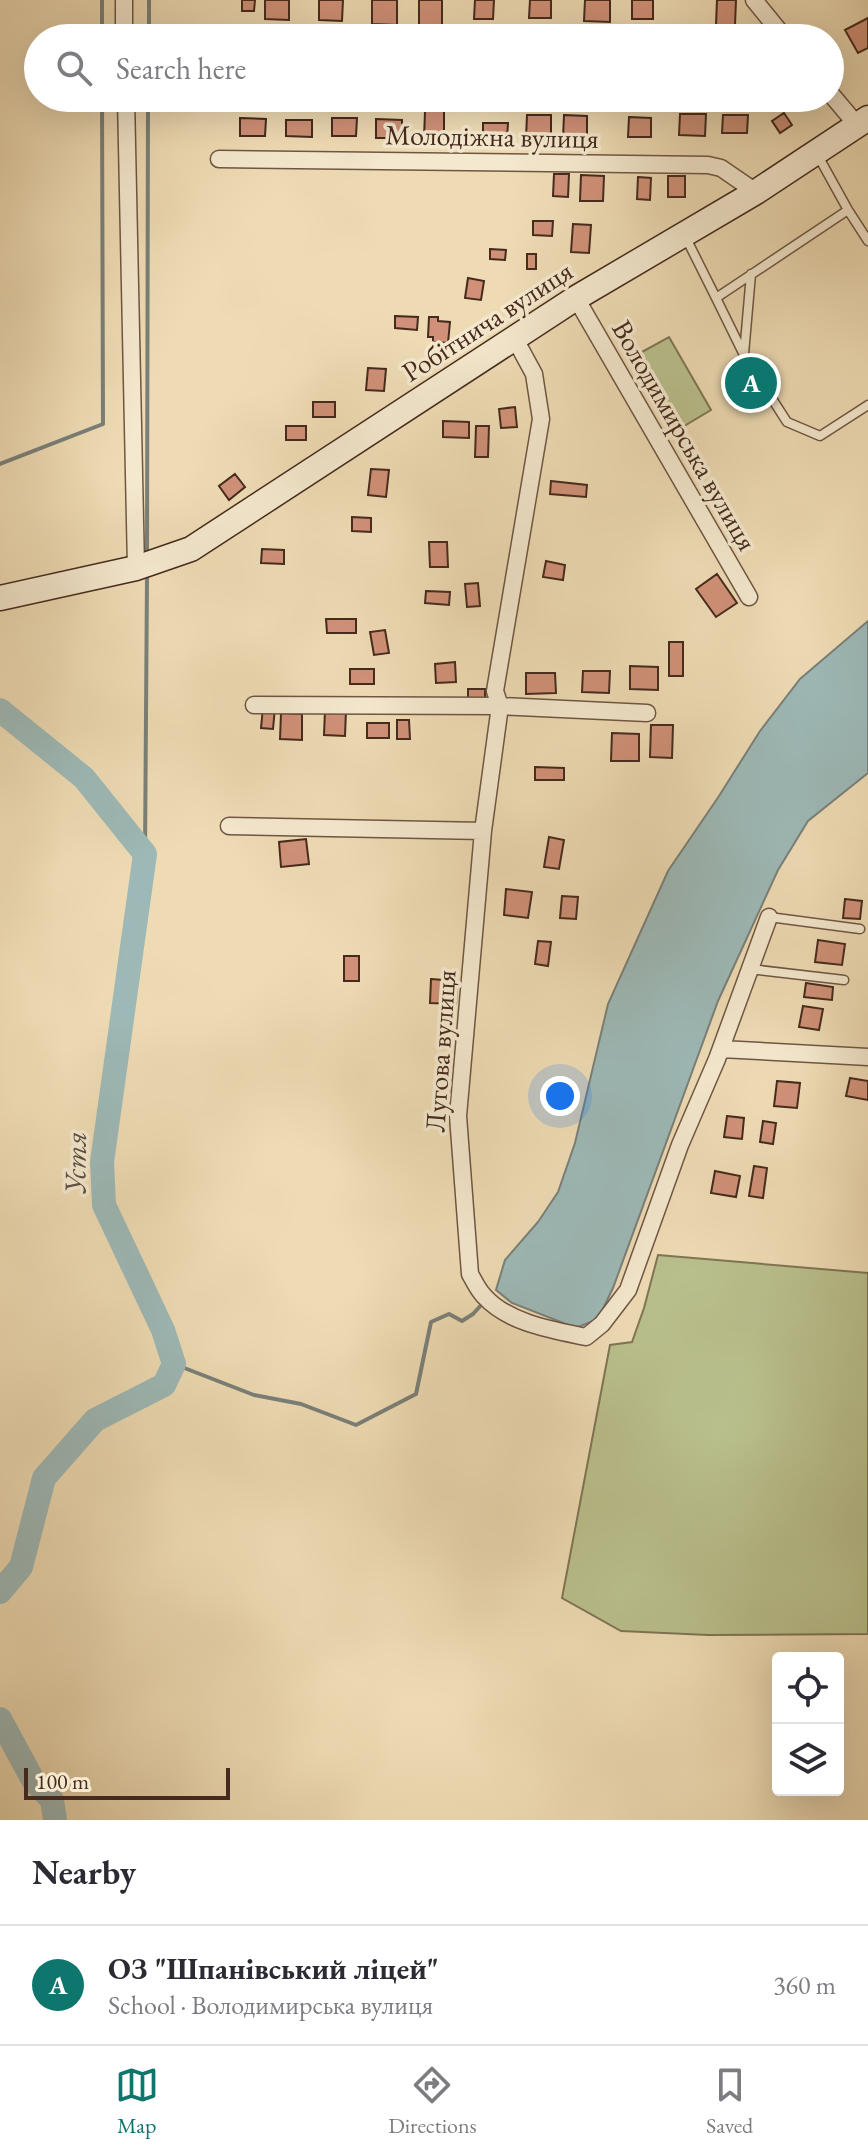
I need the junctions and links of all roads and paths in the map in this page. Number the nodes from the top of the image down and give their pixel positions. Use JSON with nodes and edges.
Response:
{"nodes":[{"id":1,"x":124,"y":0,"type":"edge"},
{"id":2,"x":754,"y":0,"type":"edge"},
{"id":3,"x":124,"y":24,"type":"edge"},
{"id":4,"x":774,"y":24,"type":"edge"},
{"id":5,"x":844,"y":106,"type":"edge"},
{"id":6,"x":126,"y":112,"type":"edge"},
{"id":7,"x":862,"y":122,"type":"edge"},
{"id":8,"x":816,"y":153,"type":"junction"},
{"id":9,"x":219,"y":159,"type":"dead end"},
{"id":10,"x":756,"y":192,"type":"junction"},
{"id":11,"x":848,"y":210,"type":"junction"},
{"id":12,"x":684,"y":235,"type":"junction"},
{"id":13,"x":868,"y":241,"type":"edge"},
{"id":14,"x":751,"y":274,"type":"junction"},
{"id":15,"x":576,"y":298,"type":"junction"},
{"id":16,"x":716,"y":298,"type":"junction"},
{"id":17,"x":515,"y":339,"type":"junction"},
{"id":18,"x":744,"y":355,"type":"junction"},
{"id":19,"x":868,"y":405,"type":"edge"},
{"id":20,"x":136,"y":568,"type":"junction"},
{"id":21,"x":749,"y":597,"type":"dead end"},
{"id":22,"x":0,"y":598,"type":"edge"},
{"id":23,"x":254,"y":705,"type":"dead end"},
{"id":24,"x":500,"y":706,"type":"junction"},
{"id":25,"x":647,"y":713,"type":"dead end"},
{"id":26,"x":229,"y":826,"type":"dead end"},
{"id":27,"x":483,"y":831,"type":"junction"},
{"id":28,"x":769,"y":917,"type":"joint"},
{"id":29,"x":860,"y":929,"type":"dead end"},
{"id":30,"x":749,"y":969,"type":"junction"},
{"id":31,"x":844,"y":980,"type":"dead end"},
{"id":32,"x":721,"y":1049,"type":"junction"},
{"id":33,"x":868,"y":1057,"type":"edge"}],
"edges":[{"from":1,"to":3,"type":"street"},
{"from":2,"to":4,"type":"street"},
{"from":5,"to":7,"type":"street"},
{"from":6,"to":20,"type":"street"},
{"from":7,"to":8,"type":"street","name":"Робітнича вулиця"},
{"from":8,"to":10,"type":"street","name":"Робітнича вулиця"},
{"from":8,"to":11,"type":"lane"},
{"from":9,"to":10,"type":"street","name":"Молодіжна вулиця"},
{"from":10,"to":12,"type":"street","name":"Робітнича вулиця"},
{"from":11,"to":13,"type":"lane"},
{"from":11,"to":14,"type":"lane"},
{"from":12,"to":15,"type":"street","name":"Робітнича вулиця"},
{"from":12,"to":16,"type":"lane"},
{"from":14,"to":16,"type":"lane"},
{"from":14,"to":18,"type":"lane"},
{"from":15,"to":17,"type":"street","name":"Робітнича вулиця"},
{"from":15,"to":21,"type":"street","name":"Володимирська вулиця"},
{"from":16,"to":18,"type":"lane"},
{"from":17,"to":20,"type":"street","name":"Робітнича вулиця"},
{"from":17,"to":24,"type":"street","name":"Лугова вулиця"},
{"from":18,"to":19,"type":"lane"},
{"from":20,"to":22,"type":"street","name":"Робітнича вулиця"},
{"from":23,"to":24,"type":"street"},
{"from":24,"to":25,"type":"street"},
{"from":24,"to":27,"type":"street","name":"Лугова вулиця"},
{"from":26,"to":27,"type":"street"},
{"from":27,"to":32,"type":"street","name":"Лугова вулиця"},
{"from":28,"to":29,"type":"lane"},
{"from":28,"to":30,"type":"street","name":"Лугова вулиця"},
{"from":30,"to":31,"type":"lane"},
{"from":30,"to":32,"type":"street","name":"Лугова вулиця"},
{"from":32,"to":33,"type":"street"}]}
